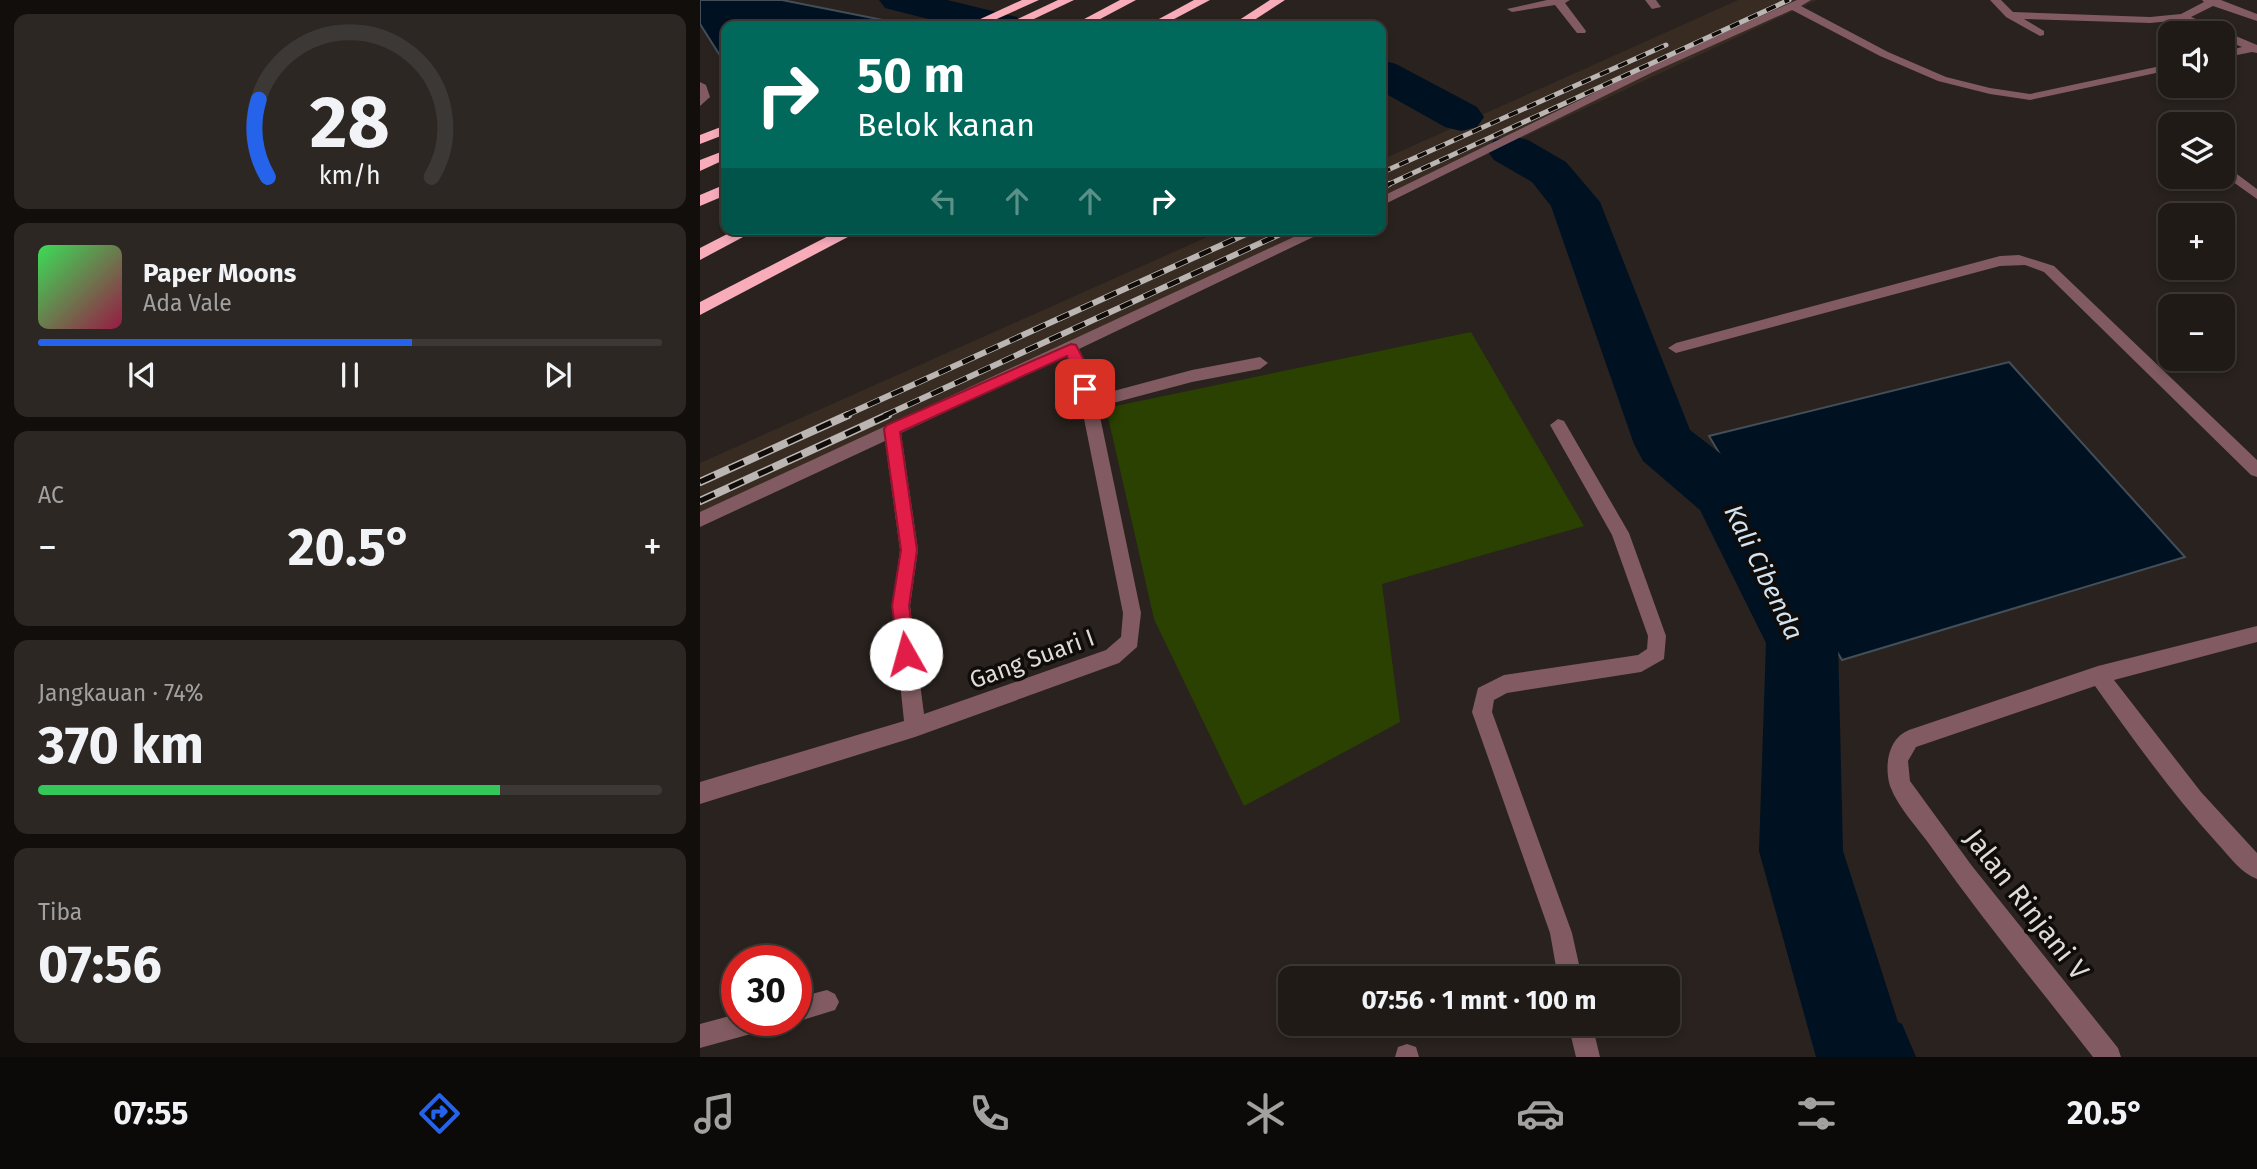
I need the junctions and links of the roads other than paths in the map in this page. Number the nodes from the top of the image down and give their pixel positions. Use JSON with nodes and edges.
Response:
{"nodes":[{"id":1,"x":1033,"y":0,"type":"edge"},
{"id":2,"x":1068,"y":0,"type":"edge"},
{"id":3,"x":1130,"y":0,"type":"edge"},
{"id":4,"x":1204,"y":0,"type":"edge"},
{"id":5,"x":1279,"y":0,"type":"edge"},
{"id":6,"x":1806,"y":0,"type":"edge"},
{"id":7,"x":1994,"y":0,"type":"edge"},
{"id":8,"x":1562,"y":1,"type":"edge"},
{"id":9,"x":2212,"y":1,"type":"edge"},
{"id":10,"x":1793,"y":6,"type":"junction"},
{"id":11,"x":1512,"y":9,"type":"dead end"},
{"id":12,"x":2010,"y":15,"type":"junction"},
{"id":13,"x":2183,"y":17,"type":"junction"},
{"id":14,"x":2257,"y":18,"type":"edge"},
{"id":15,"x":983,"y":21,"type":"edge"},
{"id":16,"x":1020,"y":21,"type":"edge"},
{"id":17,"x":1087,"y":21,"type":"edge"},
{"id":18,"x":1162,"y":21,"type":"edge"},
{"id":19,"x":1245,"y":21,"type":"edge"},
{"id":20,"x":2192,"y":21,"type":"edge"},
{"id":21,"x":1581,"y":31,"type":"dead end"},
{"id":22,"x":2040,"y":33,"type":"dead end"},
{"id":23,"x":2235,"y":40,"type":"edge"},
{"id":24,"x":2255,"y":49,"type":"edge"},
{"id":25,"x":2235,"y":53,"type":"edge"},
{"id":26,"x":2158,"y":70,"type":"edge"},
{"id":27,"x":721,"y":131,"type":"edge"},
{"id":28,"x":700,"y":140,"type":"edge"},
{"id":29,"x":721,"y":156,"type":"edge"},
{"id":30,"x":700,"y":166,"type":"edge"},
{"id":31,"x":2235,"y":177,"type":"edge"},
{"id":32,"x":721,"y":191,"type":"edge"},
{"id":33,"x":2257,"y":195,"type":"edge"},
{"id":34,"x":1386,"y":200,"type":"edge"},
{"id":35,"x":700,"y":201,"type":"edge"},
{"id":36,"x":738,"y":235,"type":"edge"},
{"id":37,"x":843,"y":235,"type":"edge"},
{"id":38,"x":1310,"y":235,"type":"edge"},
{"id":39,"x":700,"y":255,"type":"edge"},
{"id":40,"x":700,"y":309,"type":"edge"},
{"id":41,"x":1675,"y":348,"type":"dead end"},
{"id":42,"x":1071,"y":349,"type":"junction"},
{"id":43,"x":1260,"y":363,"type":"dead end"},
{"id":44,"x":1088,"y":404,"type":"junction"},
{"id":45,"x":1558,"y":425,"type":"dead end"},
{"id":46,"x":892,"y":429,"type":"junction"},
{"id":47,"x":2257,"y":470,"type":"edge"},
{"id":48,"x":700,"y":520,"type":"edge"},
{"id":49,"x":2257,"y":634,"type":"edge"},
{"id":50,"x":2098,"y":675,"type":"junction"},
{"id":51,"x":915,"y":727,"type":"junction"},
{"id":52,"x":700,"y":793,"type":"edge"},
{"id":53,"x":2257,"y":868,"type":"edge"},
{"id":54,"x":1568,"y":966,"type":"edge"},
{"id":55,"x":827,"y":1002,"type":"dead end"},
{"id":56,"x":812,"y":1006,"type":"edge"},
{"id":57,"x":721,"y":1030,"type":"edge"},
{"id":58,"x":700,"y":1036,"type":"edge"},
{"id":59,"x":1583,"y":1036,"type":"edge"},
{"id":60,"x":1588,"y":1057,"type":"edge"},
{"id":61,"x":2109,"y":1057,"type":"edge"}],
"edges":[{"from":1,"to":15,"type":"highway"},
{"from":2,"to":16,"type":"highway"},
{"from":3,"to":17,"type":"highway"},
{"from":4,"to":18,"type":"highway"},
{"from":5,"to":19,"type":"highway"},
{"from":6,"to":10,"type":"street"},
{"from":7,"to":12,"type":"street"},
{"from":8,"to":11,"type":"street"},
{"from":8,"to":21,"type":"street"},
{"from":9,"to":13,"type":"street"},
{"from":9,"to":14,"type":"street"},
{"from":10,"to":26,"type":"street"},
{"from":10,"to":34,"type":"street"},
{"from":12,"to":13,"type":"street"},
{"from":12,"to":22,"type":"street"},
{"from":13,"to":20,"type":"street"},
{"from":23,"to":24,"type":"street"},
{"from":24,"to":25,"type":"street"},
{"from":27,"to":28,"type":"highway"},
{"from":29,"to":30,"type":"highway"},
{"from":31,"to":33,"type":"street"},
{"from":32,"to":35,"type":"highway"},
{"from":36,"to":39,"type":"highway"},
{"from":37,"to":40,"type":"highway"},
{"from":38,"to":42,"type":"street"},
{"from":41,"to":47,"type":"street"},
{"from":42,"to":44,"type":"street","name":"Gang Suari I"},
{"from":42,"to":46,"type":"street"},
{"from":43,"to":44,"type":"street"},
{"from":44,"to":51,"type":"street","name":"Gang Suari I"},
{"from":45,"to":54,"type":"street"},
{"from":46,"to":48,"type":"street"},
{"from":46,"to":51,"type":"street"},
{"from":49,"to":50,"type":"street"},
{"from":50,"to":53,"type":"street"},
{"from":50,"to":61,"type":"street","name":"Jalan Rinjani V"},
{"from":51,"to":52,"type":"street","name":"Gang Suari I"},
{"from":55,"to":56,"type":"street"},
{"from":57,"to":58,"type":"street"},
{"from":59,"to":60,"type":"street"}]}
